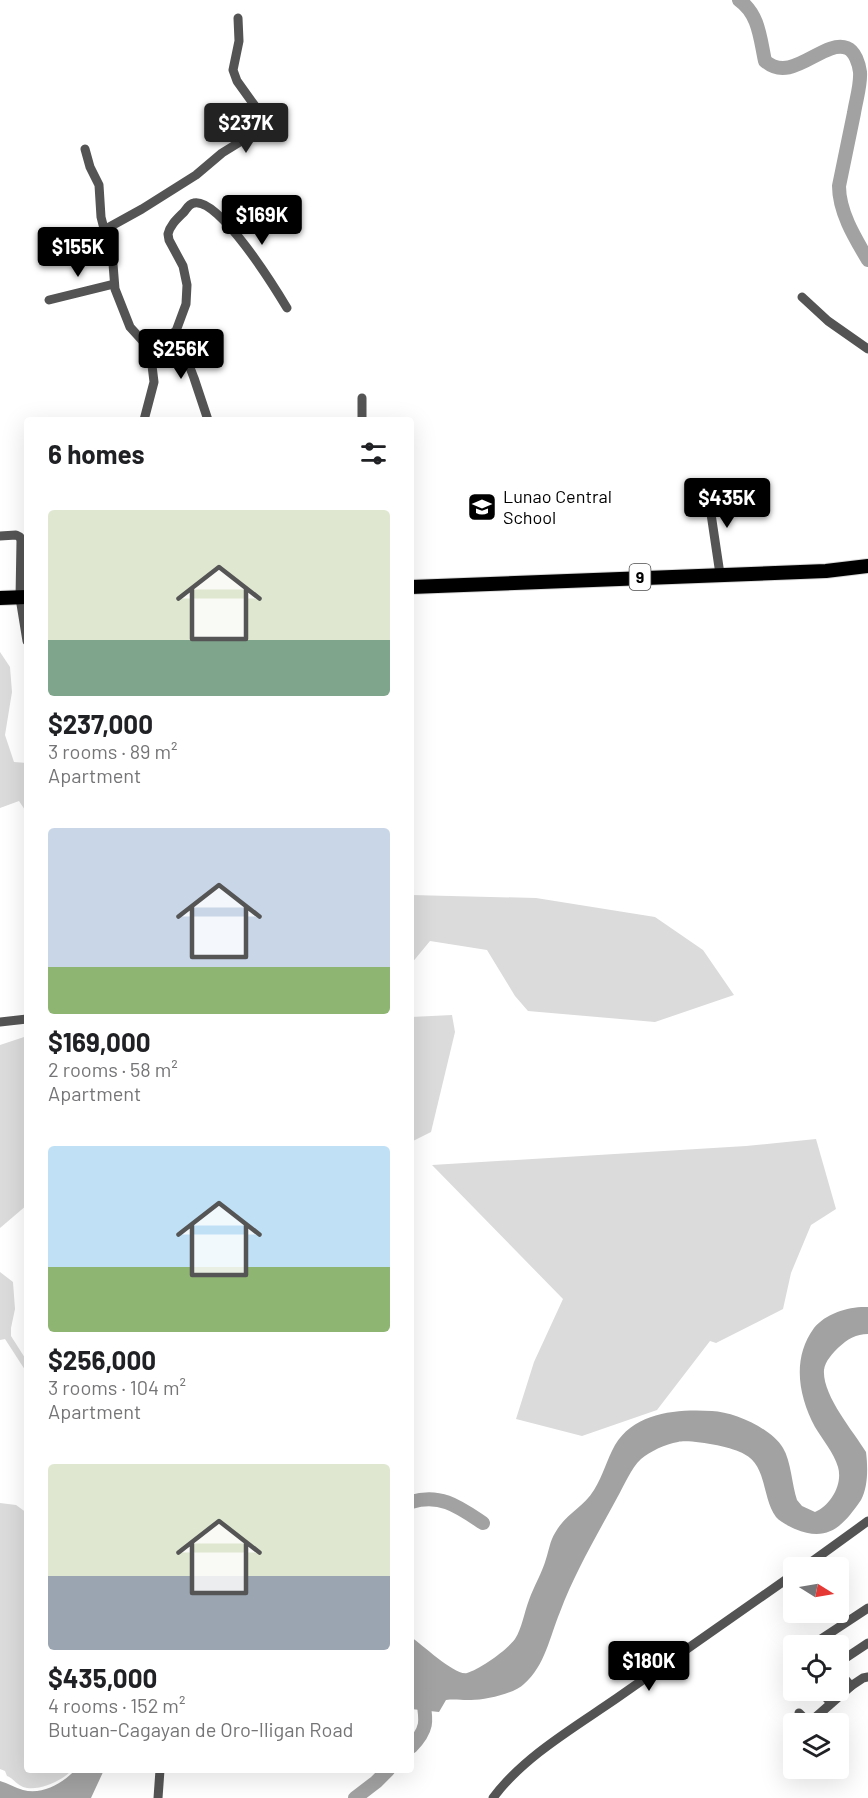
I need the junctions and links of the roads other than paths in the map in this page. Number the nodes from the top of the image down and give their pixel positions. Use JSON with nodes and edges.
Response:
{"nodes":[{"id":1,"x":238,"y":18,"type":"dead end"},
{"id":2,"x":85,"y":150,"type":"dead end"},
{"id":3,"x":105,"y":230,"type":"junction"},
{"id":4,"x":114,"y":284,"type":"junction"},
{"id":5,"x":802,"y":297,"type":"dead end"},
{"id":6,"x":49,"y":300,"type":"dead end"},
{"id":7,"x":287,"y":308,"type":"dead end"},
{"id":8,"x":176,"y":331,"type":"junction"},
{"id":9,"x":150,"y":349,"type":"junction"},
{"id":10,"x":868,"y":349,"type":"edge"},
{"id":11,"x":362,"y":398,"type":"dead end"},
{"id":12,"x":145,"y":417,"type":"edge"},
{"id":13,"x":207,"y":417,"type":"edge"},
{"id":14,"x":362,"y":417,"type":"edge"},
{"id":15,"x":707,"y":487,"type":"dead end"},
{"id":16,"x":0,"y":536,"type":"edge"},
{"id":17,"x":868,"y":566,"type":"edge"},
{"id":18,"x":720,"y":574,"type":"junction"},
{"id":19,"x":414,"y":587,"type":"edge"},
{"id":20,"x":24,"y":597,"type":"edge"},
{"id":21,"x":0,"y":598,"type":"edge"},
{"id":22,"x":24,"y":1019,"type":"edge"},
{"id":23,"x":0,"y":1022,"type":"edge"},
{"id":24,"x":868,"y":1521,"type":"edge"},
{"id":25,"x":818,"y":1557,"type":"edge"},
{"id":26,"x":783,"y":1582,"type":"edge"},
{"id":27,"x":868,"y":1608,"type":"edge"},
{"id":28,"x":827,"y":1635,"type":"edge"},
{"id":29,"x":868,"y":1643,"type":"edge"},
{"id":30,"x":849,"y":1656,"type":"edge"},
{"id":31,"x":868,"y":1677,"type":"edge"},
{"id":32,"x":849,"y":1684,"type":"edge"},
{"id":33,"x":851,"y":1686,"type":"junction"},
{"id":34,"x":831,"y":1703,"type":"joint"},
{"id":35,"x":820,"y":1713,"type":"edge"},
{"id":36,"x":160,"y":1773,"type":"edge"},
{"id":37,"x":158,"y":1798,"type":"edge"},
{"id":38,"x":493,"y":1798,"type":"edge"}],
"edges":[{"from":1,"to":3,"type":"street"},
{"from":2,"to":3,"type":"street"},
{"from":3,"to":4,"type":"street"},
{"from":4,"to":6,"type":"street"},
{"from":4,"to":9,"type":"street"},
{"from":5,"to":10,"type":"street"},
{"from":7,"to":8,"type":"street"},
{"from":8,"to":9,"type":"street"},
{"from":8,"to":13,"type":"street"},
{"from":9,"to":12,"type":"street"},
{"from":11,"to":14,"type":"street"},
{"from":15,"to":18,"type":"street"},
{"from":16,"to":20,"type":"street"},
{"from":17,"to":18,"type":"highway","number":"9"},
{"from":18,"to":19,"type":"highway","number":"9"},
{"from":20,"to":21,"type":"highway"},
{"from":22,"to":23,"type":"street"},
{"from":24,"to":25,"type":"street"},
{"from":26,"to":38,"type":"street"},
{"from":27,"to":28,"type":"street"},
{"from":29,"to":30,"type":"street"},
{"from":31,"to":33,"type":"street"},
{"from":32,"to":33,"type":"street"},
{"from":33,"to":34,"type":"street"},
{"from":34,"to":35,"type":"street"},
{"from":36,"to":37,"type":"street"}]}
